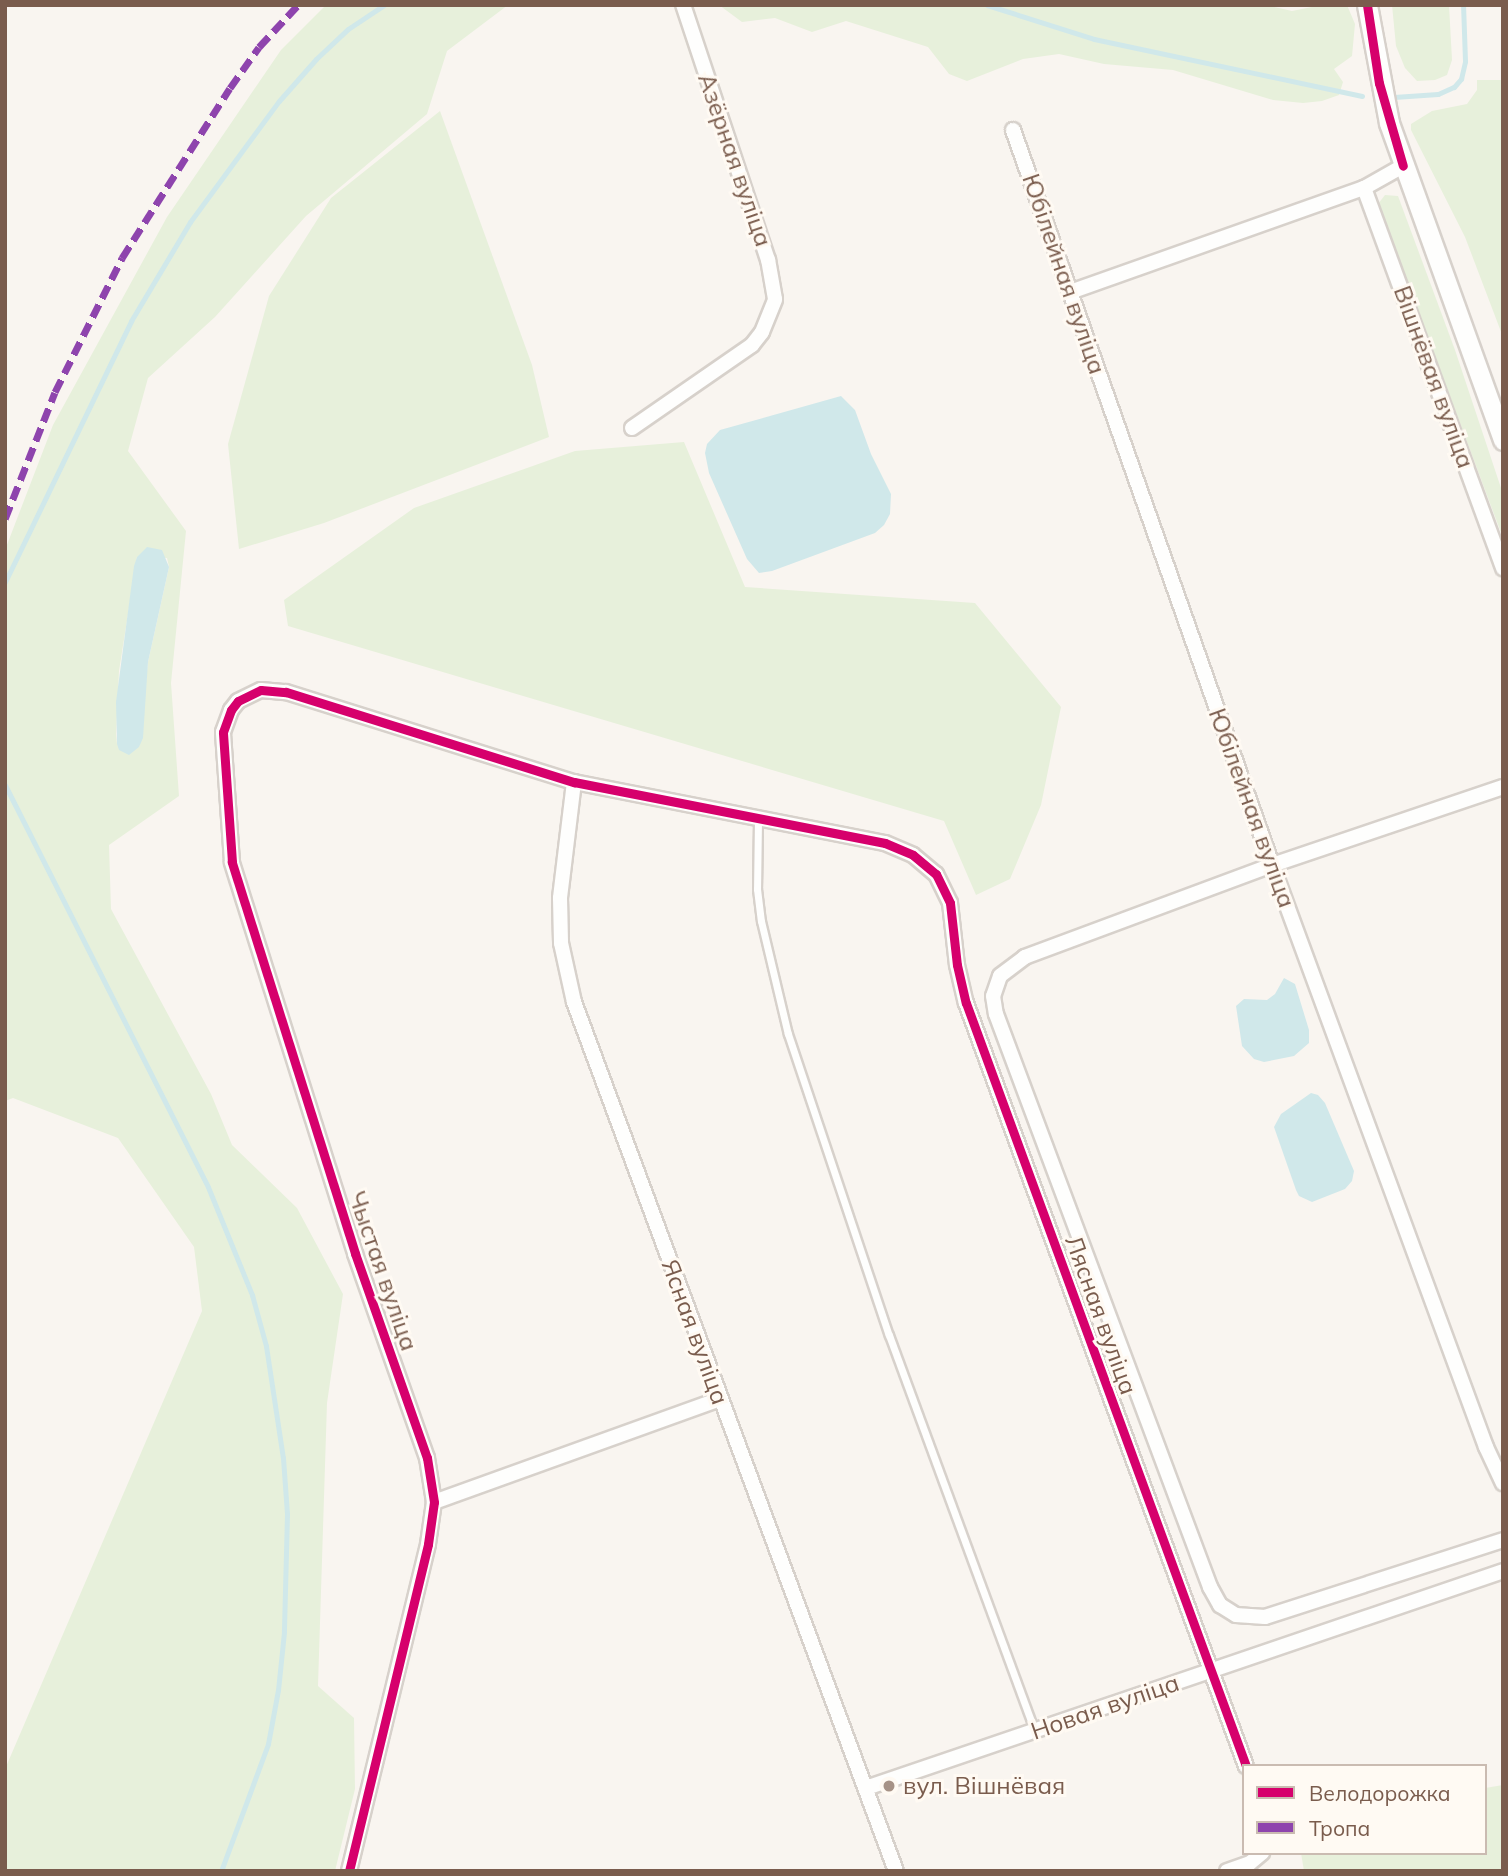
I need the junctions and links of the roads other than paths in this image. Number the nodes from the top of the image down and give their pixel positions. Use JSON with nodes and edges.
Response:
{"nodes":[{"id":1,"x":683,"y":5,"type":"edge"},
{"id":2,"x":1367,"y":5,"type":"edge"},
{"id":3,"x":1013,"y":130,"type":"dead end"},
{"id":4,"x":1402,"y":166,"type":"junction"},
{"id":5,"x":1364,"y":188,"type":"junction"},
{"id":6,"x":1070,"y":292,"type":"junction"},
{"id":7,"x":632,"y":428,"type":"dead end"},
{"id":8,"x":1503,"y":440,"type":"edge"},
{"id":9,"x":1503,"y":568,"type":"edge"},
{"id":10,"x":574,"y":782,"type":"junction"},
{"id":11,"x":1503,"y":787,"type":"edge"},
{"id":12,"x":758,"y":820,"type":"junction"},
{"id":13,"x":1272,"y":865,"type":"junction"},
{"id":14,"x":720,"y":1399,"type":"junction"},
{"id":15,"x":1503,"y":1483,"type":"edge"},
{"id":16,"x":434,"y":1502,"type":"junction"},
{"id":17,"x":1503,"y":1540,"type":"edge"},
{"id":18,"x":1503,"y":1571,"type":"edge"},
{"id":19,"x":1211,"y":1670,"type":"junction"},
{"id":20,"x":1035,"y":1732,"type":"junction"},
{"id":21,"x":1245,"y":1764,"type":"edge"},
{"id":22,"x":866,"y":1788,"type":"junction"},
{"id":23,"x":1260,"y":1855,"type":"edge"},
{"id":24,"x":349,"y":1871,"type":"edge"},
{"id":25,"x":895,"y":1871,"type":"edge"},
{"id":26,"x":1227,"y":1871,"type":"edge"}],
"edges":[{"from":1,"to":7,"type":"street","name":"Азёрная вуліца"},
{"from":2,"to":4,"type":"street"},
{"from":3,"to":6,"type":"street","name":"Юбілейная вуліца"},
{"from":4,"to":5,"type":"street"},
{"from":4,"to":8,"type":"street"},
{"from":5,"to":6,"type":"street"},
{"from":5,"to":9,"type":"street","name":"Вішнёвая вуліца"},
{"from":6,"to":13,"type":"street","name":"Юбілейная вуліца"},
{"from":10,"to":12,"type":"street"},
{"from":10,"to":14,"type":"street","name":"Ясная вуліца"},
{"from":10,"to":16,"type":"street","name":"Чыстая вуліца"},
{"from":11,"to":13,"type":"street"},
{"from":12,"to":19,"type":"street","name":"Лясная вуліца"},
{"from":12,"to":20,"type":"lane"},
{"from":13,"to":15,"type":"street","name":"Юбілейная вуліца"},
{"from":13,"to":17,"type":"street","name":"Лясная вуліца"},
{"from":14,"to":16,"type":"street"},
{"from":14,"to":22,"type":"street","name":"Ясная вуліца"},
{"from":16,"to":24,"type":"street","name":"Чыстая вуліца"},
{"from":18,"to":19,"type":"street","name":"Новая вуліца"},
{"from":19,"to":20,"type":"street","name":"Новая вуліца"},
{"from":19,"to":21,"type":"street","name":"Лясная вуліца"},
{"from":20,"to":22,"type":"street","name":"Новая вуліца"},
{"from":22,"to":25,"type":"street","name":"Ясная вуліца"},
{"from":23,"to":26,"type":"street"}]}
